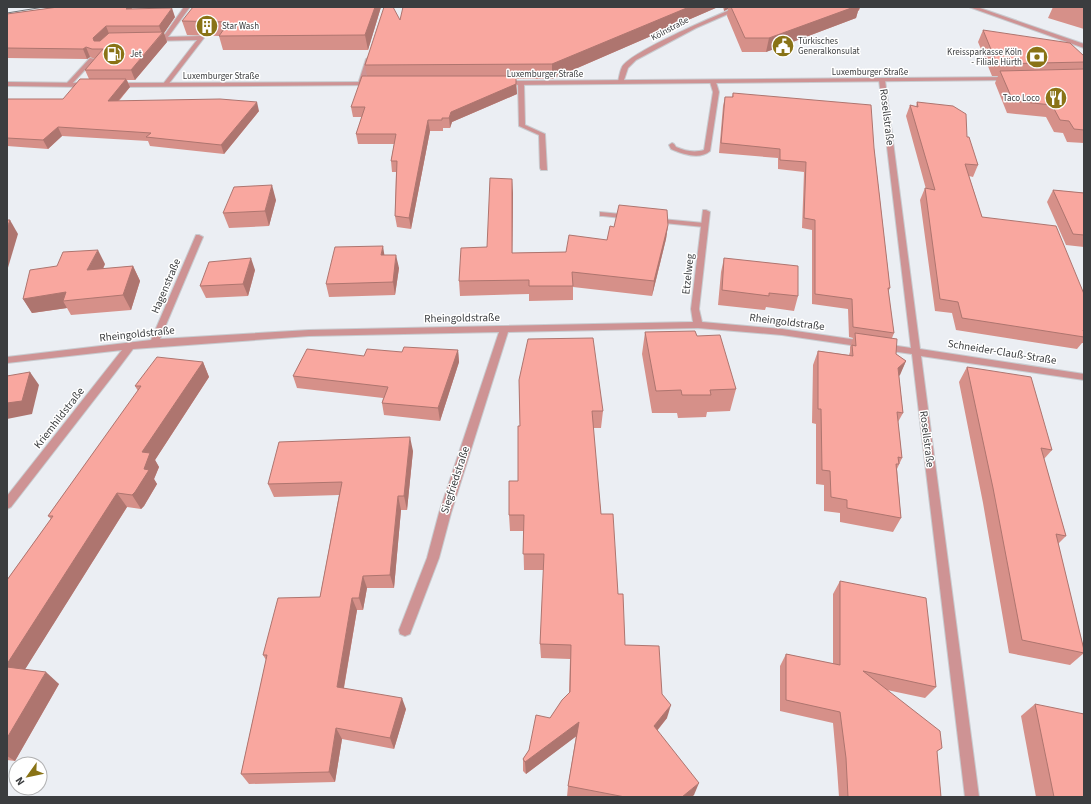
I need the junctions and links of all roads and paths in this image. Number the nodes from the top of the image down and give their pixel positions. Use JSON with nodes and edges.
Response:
{"nodes":[{"id":1,"x":188,"y":7,"type":"edge"},
{"id":2,"x":741,"y":7,"type":"edge"},
{"id":3,"x":972,"y":7,"type":"edge"},
{"id":4,"x":148,"y":39,"type":"edge"},
{"id":5,"x":164,"y":39,"type":"junction"},
{"id":6,"x":1084,"y":46,"type":"edge"},
{"id":7,"x":372,"y":51,"type":"edge"},
{"id":8,"x":92,"y":59,"type":"edge"},
{"id":9,"x":1014,"y":79,"type":"edge"},
{"id":10,"x":882,"y":80,"type":"junction"},
{"id":11,"x":621,"y":82,"type":"junction"},
{"id":12,"x":713,"y":82,"type":"junction"},
{"id":13,"x":497,"y":83,"type":"edge"},
{"id":14,"x":521,"y":83,"type":"junction"},
{"id":15,"x":7,"y":84,"type":"edge"},
{"id":16,"x":361,"y":84,"type":"junction"},
{"id":17,"x":377,"y":84,"type":"edge"},
{"id":18,"x":68,"y":85,"type":"junction"},
{"id":19,"x":90,"y":85,"type":"edge"},
{"id":20,"x":105,"y":85,"type":"edge"},
{"id":21,"x":165,"y":85,"type":"junction"},
{"id":22,"x":672,"y":145,"type":"dead end"},
{"id":23,"x":544,"y":168,"type":"dead end"},
{"id":24,"x":706,"y":212,"type":"dead end"},
{"id":25,"x":603,"y":214,"type":"dead end"},
{"id":26,"x":704,"y":225,"type":"junction"},
{"id":27,"x":199,"y":237,"type":"dead end"},
{"id":28,"x":698,"y":324,"type":"junction"},
{"id":29,"x":504,"y":330,"type":"junction"},
{"id":30,"x":154,"y":343,"type":"junction"},
{"id":31,"x":129,"y":347,"type":"junction"},
{"id":32,"x":916,"y":351,"type":"junction"},
{"id":33,"x":7,"y":360,"type":"edge"},
{"id":34,"x":1084,"y":377,"type":"edge"},
{"id":35,"x":7,"y":504,"type":"edge"},
{"id":36,"x":405,"y":630,"type":"dead end"},
{"id":37,"x":972,"y":797,"type":"edge"}],
"edges":[{"from":1,"to":5,"type":"street"},
{"from":2,"to":11,"type":"street","name":"Kölnstraße"},
{"from":3,"to":6,"type":"street"},
{"from":4,"to":5,"type":"street"},
{"from":5,"to":21,"type":"street"},
{"from":7,"to":16,"type":"street"},
{"from":8,"to":18,"type":"street"},
{"from":9,"to":10,"type":"street","name":"Luxemburger Straße"},
{"from":10,"to":12,"type":"street","name":"Luxemburger Straße"},
{"from":10,"to":32,"type":"street","name":"Rosellstraße"},
{"from":11,"to":12,"type":"street","name":"Luxemburger Straße"},
{"from":11,"to":14,"type":"street","name":"Luxemburger Straße"},
{"from":12,"to":22,"type":"street"},
{"from":13,"to":14,"type":"street","name":"Luxemburger Straße"},
{"from":14,"to":23,"type":"street"},
{"from":15,"to":18,"type":"street"},
{"from":16,"to":17,"type":"street","name":"Luxemburger Straße"},
{"from":16,"to":21,"type":"street","name":"Luxemburger Straße"},
{"from":18,"to":19,"type":"street"},
{"from":20,"to":21,"type":"street","name":"Luxemburger Straße"},
{"from":24,"to":26,"type":"street","name":"Etzelweg"},
{"from":25,"to":26,"type":"street"},
{"from":26,"to":28,"type":"street","name":"Etzelweg"},
{"from":27,"to":30,"type":"street","name":"Hagenstraße"},
{"from":28,"to":29,"type":"street","name":"Rheingoldstraße"},
{"from":28,"to":32,"type":"street","name":"Rheingoldstraße"},
{"from":29,"to":30,"type":"street","name":"Rheingoldstraße"},
{"from":29,"to":36,"type":"street","name":"Siegfriedstraße"},
{"from":30,"to":31,"type":"street","name":"Rheingoldstraße"},
{"from":31,"to":33,"type":"street","name":"Rheingoldstraße"},
{"from":31,"to":35,"type":"street","name":"Kriemhildstraße"},
{"from":32,"to":34,"type":"street","name":"Schneider-Clauß-Straße"},
{"from":32,"to":37,"type":"street","name":"Rosellstraße"}]}
